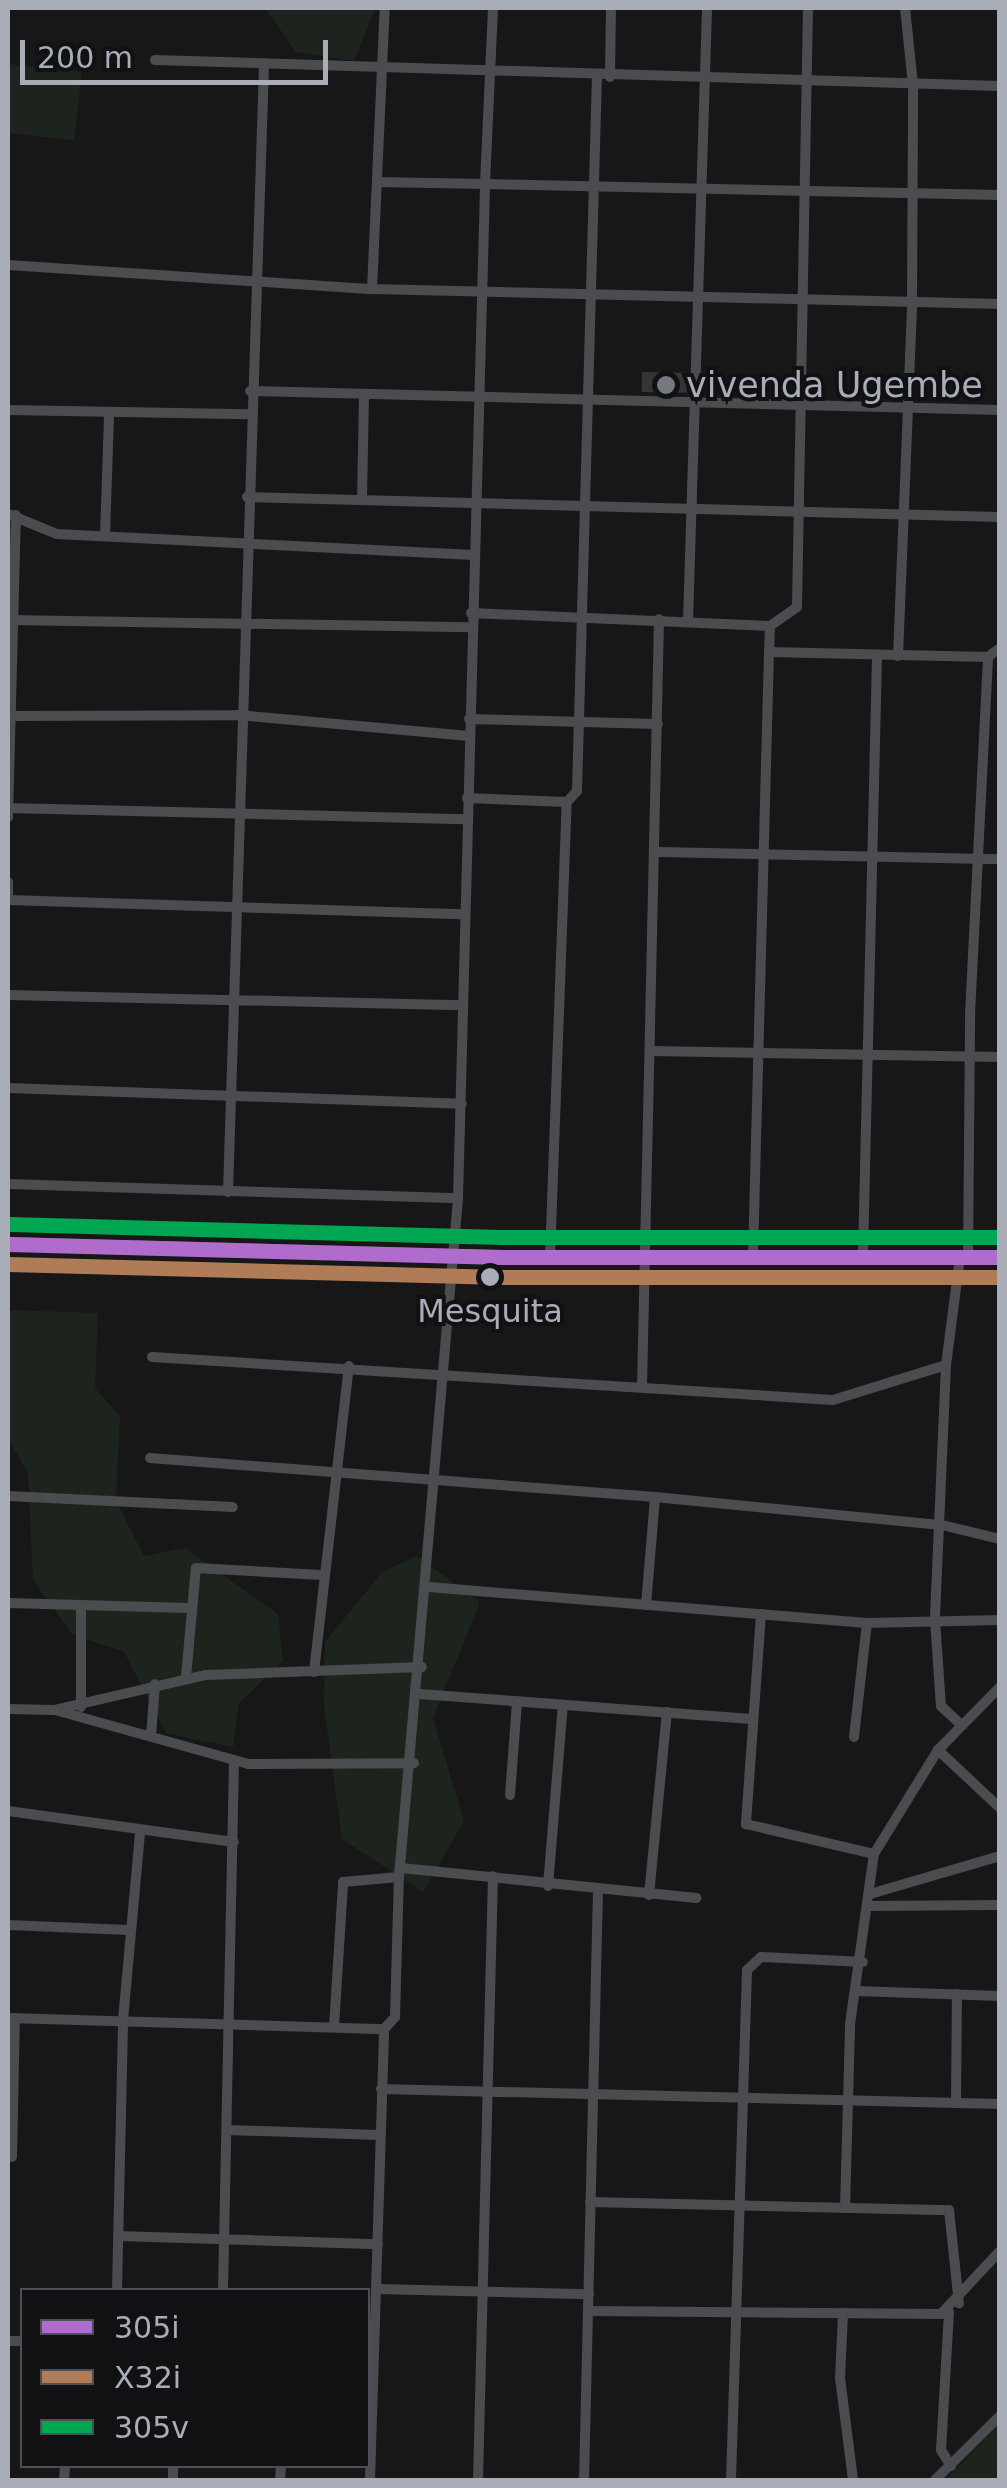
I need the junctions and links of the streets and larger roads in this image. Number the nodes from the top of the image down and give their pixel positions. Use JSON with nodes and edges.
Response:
{"nodes":[{"id":1,"x":385,"y":8,"type":"edge"},
{"id":2,"x":493,"y":8,"type":"edge"},
{"id":3,"x":611,"y":8,"type":"edge"},
{"id":4,"x":708,"y":8,"type":"edge"},
{"id":5,"x":808,"y":8,"type":"edge"},
{"id":6,"x":905,"y":8,"type":"edge"},
{"id":7,"x":155,"y":60,"type":"dead end"},
{"id":8,"x":264,"y":64,"type":"junction"},
{"id":9,"x":383,"y":71,"type":"junction"},
{"id":10,"x":490,"y":75,"type":"junction"},
{"id":11,"x":604,"y":77,"type":"junction"},
{"id":12,"x":703,"y":80,"type":"junction"},
{"id":13,"x":808,"y":83,"type":"junction"},
{"id":14,"x":913,"y":85,"type":"junction"},
{"id":15,"x":1000,"y":86,"type":"edge"},
{"id":16,"x":377,"y":182,"type":"junction"},
{"id":17,"x":485,"y":184,"type":"junction"},
{"id":18,"x":594,"y":186,"type":"junction"},
{"id":19,"x":702,"y":187,"type":"junction"},
{"id":20,"x":805,"y":191,"type":"junction"},
{"id":21,"x":913,"y":193,"type":"junction"},
{"id":22,"x":1000,"y":195,"type":"edge"},
{"id":23,"x":8,"y":265,"type":"edge"},
{"id":24,"x":254,"y":283,"type":"junction"},
{"id":25,"x":372,"y":289,"type":"junction"},
{"id":26,"x":480,"y":291,"type":"junction"},
{"id":27,"x":588,"y":294,"type":"junction"},
{"id":28,"x":695,"y":295,"type":"junction"},
{"id":29,"x":803,"y":300,"type":"junction"},
{"id":30,"x":912,"y":303,"type":"junction"},
{"id":31,"x":1000,"y":304,"type":"edge"},
{"id":32,"x":250,"y":391,"type":"junction"},
{"id":33,"x":364,"y":394,"type":"junction"},
{"id":34,"x":479,"y":398,"type":"junction"},
{"id":35,"x":586,"y":401,"type":"junction"},
{"id":36,"x":693,"y":402,"type":"junction"},
{"id":37,"x":801,"y":405,"type":"junction"},
{"id":38,"x":906,"y":408,"type":"junction"},
{"id":39,"x":8,"y":410,"type":"edge"},
{"id":40,"x":1000,"y":410,"type":"edge"},
{"id":41,"x":109,"y":412,"type":"junction"},
{"id":42,"x":248,"y":414,"type":"junction"},
{"id":43,"x":247,"y":497,"type":"junction"},
{"id":44,"x":362,"y":500,"type":"junction"},
{"id":45,"x":475,"y":504,"type":"junction"},
{"id":46,"x":582,"y":509,"type":"junction"},
{"id":47,"x":690,"y":512,"type":"junction"},
{"id":48,"x":12,"y":514,"type":"edge"},
{"id":49,"x":798,"y":514,"type":"junction"},
{"id":50,"x":905,"y":516,"type":"junction"},
{"id":51,"x":1000,"y":517,"type":"edge"},
{"id":52,"x":105,"y":536,"type":"junction"},
{"id":53,"x":245,"y":539,"type":"junction"},
{"id":54,"x":472,"y":555,"type":"junction"},
{"id":55,"x":471,"y":613,"type":"junction"},
{"id":56,"x":579,"y":614,"type":"junction"},
{"id":57,"x":659,"y":619,"type":"junction"},
{"id":58,"x":12,"y":620,"type":"edge"},
{"id":59,"x":688,"y":622,"type":"junction"},
{"id":60,"x":243,"y":625,"type":"junction"},
{"id":61,"x":770,"y":626,"type":"junction"},
{"id":62,"x":470,"y":627,"type":"junction"},
{"id":63,"x":1000,"y":648,"type":"edge"},
{"id":64,"x":769,"y":652,"type":"junction"},
{"id":65,"x":877,"y":656,"type":"junction"},
{"id":66,"x":898,"y":656,"type":"junction"},
{"id":67,"x":988,"y":657,"type":"junction"},
{"id":68,"x":11,"y":714,"type":"edge"},
{"id":69,"x":238,"y":714,"type":"junction"},
{"id":70,"x":469,"y":720,"type":"junction"},
{"id":71,"x":578,"y":722,"type":"junction"},
{"id":72,"x":658,"y":724,"type":"junction"},
{"id":73,"x":469,"y":736,"type":"junction"},
{"id":74,"x":466,"y":798,"type":"junction"},
{"id":75,"x":566,"y":802,"type":"junction"},
{"id":76,"x":8,"y":808,"type":"edge"},
{"id":77,"x":238,"y":812,"type":"junction"},
{"id":78,"x":8,"y":816,"type":"edge"},
{"id":79,"x":465,"y":818,"type":"junction"},
{"id":80,"x":659,"y":852,"type":"junction"},
{"id":81,"x":763,"y":855,"type":"junction"},
{"id":82,"x":871,"y":856,"type":"junction"},
{"id":83,"x":978,"y":859,"type":"junction"},
{"id":84,"x":1000,"y":859,"type":"edge"},
{"id":85,"x":8,"y":882,"type":"edge"},
{"id":86,"x":8,"y":900,"type":"edge"},
{"id":87,"x":236,"y":907,"type":"junction"},
{"id":88,"x":462,"y":914,"type":"junction"},
{"id":89,"x":8,"y":995,"type":"edge"},
{"id":90,"x":232,"y":1002,"type":"junction"},
{"id":91,"x":462,"y":1005,"type":"junction"},
{"id":92,"x":652,"y":1050,"type":"junction"},
{"id":93,"x":759,"y":1054,"type":"junction"},
{"id":94,"x":866,"y":1056,"type":"junction"},
{"id":95,"x":974,"y":1057,"type":"junction"},
{"id":96,"x":1000,"y":1057,"type":"edge"},
{"id":97,"x":8,"y":1088,"type":"edge"},
{"id":98,"x":230,"y":1098,"type":"junction"},
{"id":99,"x":462,"y":1104,"type":"junction"},
{"id":100,"x":8,"y":1184,"type":"edge"},
{"id":101,"x":228,"y":1192,"type":"junction"},
{"id":102,"x":458,"y":1198,"type":"junction"},
{"id":103,"x":8,"y":1244,"type":"edge"},
{"id":104,"x":753,"y":1254,"type":"junction"},
{"id":105,"x":650,"y":1255,"type":"junction"},
{"id":106,"x":863,"y":1255,"type":"junction"},
{"id":107,"x":454,"y":1256,"type":"junction"},
{"id":108,"x":550,"y":1257,"type":"junction"},
{"id":109,"x":964,"y":1257,"type":"junction"},
{"id":110,"x":1000,"y":1257,"type":"edge"},
{"id":111,"x":152,"y":1357,"type":"dead end"},
{"id":112,"x":946,"y":1365,"type":"junction"},
{"id":113,"x":349,"y":1366,"type":"junction"},
{"id":114,"x":446,"y":1372,"type":"junction"},
{"id":115,"x":642,"y":1387,"type":"junction"},
{"id":116,"x":150,"y":1458,"type":"dead end"},
{"id":117,"x":334,"y":1471,"type":"junction"},
{"id":118,"x":436,"y":1480,"type":"junction"},
{"id":119,"x":8,"y":1496,"type":"edge"},
{"id":120,"x":654,"y":1497,"type":"junction"},
{"id":121,"x":233,"y":1506,"type":"dead end"},
{"id":122,"x":942,"y":1525,"type":"junction"},
{"id":123,"x":1000,"y":1539,"type":"edge"},
{"id":124,"x":322,"y":1575,"type":"junction"},
{"id":125,"x":429,"y":1587,"type":"junction"},
{"id":126,"x":8,"y":1603,"type":"edge"},
{"id":127,"x":646,"y":1605,"type":"junction"},
{"id":128,"x":81,"y":1607,"type":"junction"},
{"id":129,"x":188,"y":1608,"type":"junction"},
{"id":130,"x":761,"y":1614,"type":"junction"},
{"id":131,"x":935,"y":1619,"type":"junction"},
{"id":132,"x":1000,"y":1620,"type":"edge"},
{"id":133,"x":866,"y":1623,"type":"junction"},
{"id":134,"x":422,"y":1667,"type":"junction"},
{"id":135,"x":314,"y":1672,"type":"junction"},
{"id":136,"x":186,"y":1677,"type":"junction"},
{"id":137,"x":154,"y":1684,"type":"junction"},
{"id":138,"x":1000,"y":1686,"type":"edge"},
{"id":139,"x":420,"y":1694,"type":"junction"},
{"id":140,"x":516,"y":1701,"type":"junction"},
{"id":141,"x":80,"y":1702,"type":"junction"},
{"id":142,"x":562,"y":1705,"type":"junction"},
{"id":143,"x":8,"y":1709,"type":"edge"},
{"id":144,"x":54,"y":1710,"type":"junction"},
{"id":145,"x":667,"y":1712,"type":"junction"},
{"id":146,"x":83,"y":1718,"type":"junction"},
{"id":147,"x":751,"y":1719,"type":"junction"},
{"id":148,"x":960,"y":1724,"type":"junction"},
{"id":149,"x":150,"y":1736,"type":"junction"},
{"id":150,"x":854,"y":1737,"type":"dead end"},
{"id":151,"x":938,"y":1750,"type":"junction"},
{"id":152,"x":234,"y":1760,"type":"junction"},
{"id":153,"x":414,"y":1763,"type":"junction"},
{"id":154,"x":510,"y":1795,"type":"dead end"},
{"id":155,"x":1000,"y":1808,"type":"edge"},
{"id":156,"x":8,"y":1810,"type":"edge"},
{"id":157,"x":140,"y":1834,"type":"junction"},
{"id":158,"x":234,"y":1842,"type":"junction"},
{"id":159,"x":874,"y":1854,"type":"junction"},
{"id":160,"x":1000,"y":1856,"type":"edge"},
{"id":161,"x":400,"y":1873,"type":"junction"},
{"id":162,"x":493,"y":1876,"type":"junction"},
{"id":163,"x":548,"y":1886,"type":"junction"},
{"id":164,"x":598,"y":1891,"type":"junction"},
{"id":165,"x":649,"y":1895,"type":"junction"},
{"id":166,"x":696,"y":1898,"type":"dead end"},
{"id":167,"x":870,"y":1900,"type":"junction"},
{"id":168,"x":1000,"y":1906,"type":"edge"},
{"id":169,"x":8,"y":1925,"type":"edge"},
{"id":170,"x":129,"y":1930,"type":"junction"},
{"id":171,"x":863,"y":1962,"type":"junction"},
{"id":172,"x":857,"y":1990,"type":"junction"},
{"id":173,"x":956,"y":1994,"type":"junction"},
{"id":174,"x":1000,"y":1996,"type":"edge"},
{"id":175,"x":11,"y":2018,"type":"edge"},
{"id":176,"x":123,"y":2020,"type":"junction"},
{"id":177,"x":231,"y":2021,"type":"junction"},
{"id":178,"x":334,"y":2027,"type":"junction"},
{"id":179,"x":384,"y":2029,"type":"junction"},
{"id":180,"x":381,"y":2089,"type":"junction"},
{"id":181,"x":488,"y":2091,"type":"junction"},
{"id":182,"x":594,"y":2094,"type":"junction"},
{"id":183,"x":744,"y":2098,"type":"junction"},
{"id":184,"x":849,"y":2100,"type":"junction"},
{"id":185,"x":956,"y":2103,"type":"junction"},
{"id":186,"x":1000,"y":2104,"type":"edge"},
{"id":187,"x":228,"y":2130,"type":"junction"},
{"id":188,"x":379,"y":2134,"type":"junction"},
{"id":189,"x":12,"y":2157,"type":"dead end"},
{"id":190,"x":590,"y":2202,"type":"junction"},
{"id":191,"x":736,"y":2207,"type":"junction"},
{"id":192,"x":845,"y":2208,"type":"junction"},
{"id":193,"x":118,"y":2236,"type":"junction"},
{"id":194,"x":226,"y":2236,"type":"junction"},
{"id":195,"x":378,"y":2244,"type":"junction"},
{"id":196,"x":1000,"y":2251,"type":"edge"},
{"id":197,"x":116,"y":2288,"type":"edge"},
{"id":198,"x":223,"y":2288,"type":"edge"},
{"id":199,"x":378,"y":2288,"type":"junction"},
{"id":200,"x":482,"y":2291,"type":"junction"},
{"id":201,"x":589,"y":2294,"type":"junction"},
{"id":202,"x":958,"y":2303,"type":"junction"},
{"id":203,"x":589,"y":2311,"type":"junction"},
{"id":204,"x":949,"y":2312,"type":"junction"},
{"id":205,"x":734,"y":2313,"type":"junction"},
{"id":206,"x":843,"y":2313,"type":"junction"},
{"id":207,"x":371,"y":2348,"type":"edge"},
{"id":208,"x":1000,"y":2416,"type":"edge"},
{"id":209,"x":951,"y":2466,"type":"junction"},
{"id":210,"x":370,"y":2480,"type":"edge"},
{"id":211,"x":478,"y":2480,"type":"edge"},
{"id":212,"x":584,"y":2480,"type":"edge"},
{"id":213,"x":731,"y":2480,"type":"edge"},
{"id":214,"x":853,"y":2480,"type":"edge"},
{"id":215,"x":934,"y":2480,"type":"edge"}],
"edges":[{"from":1,"to":9,"type":"street"},
{"from":2,"to":10,"type":"street"},
{"from":3,"to":11,"type":"street"},
{"from":4,"to":12,"type":"street"},
{"from":5,"to":13,"type":"street"},
{"from":6,"to":14,"type":"street"},
{"from":7,"to":8,"type":"street"},
{"from":8,"to":9,"type":"street"},
{"from":8,"to":24,"type":"street"},
{"from":9,"to":10,"type":"street"},
{"from":9,"to":16,"type":"street"},
{"from":10,"to":11,"type":"street"},
{"from":10,"to":17,"type":"street"},
{"from":11,"to":12,"type":"street"},
{"from":11,"to":18,"type":"street"},
{"from":12,"to":13,"type":"street"},
{"from":12,"to":19,"type":"street"},
{"from":13,"to":14,"type":"street"},
{"from":13,"to":20,"type":"street"},
{"from":14,"to":15,"type":"street"},
{"from":14,"to":21,"type":"street"},
{"from":16,"to":17,"type":"street"},
{"from":16,"to":25,"type":"street"},
{"from":17,"to":18,"type":"street"},
{"from":17,"to":26,"type":"street"},
{"from":18,"to":19,"type":"street"},
{"from":18,"to":27,"type":"street"},
{"from":19,"to":20,"type":"street"},
{"from":19,"to":28,"type":"street"},
{"from":20,"to":21,"type":"street"},
{"from":20,"to":29,"type":"street"},
{"from":21,"to":22,"type":"street"},
{"from":21,"to":30,"type":"street"},
{"from":23,"to":24,"type":"street"},
{"from":24,"to":25,"type":"street"},
{"from":24,"to":32,"type":"street"},
{"from":25,"to":26,"type":"street"},
{"from":26,"to":27,"type":"street"},
{"from":26,"to":34,"type":"street"},
{"from":27,"to":28,"type":"street"},
{"from":27,"to":35,"type":"street"},
{"from":28,"to":29,"type":"street"},
{"from":28,"to":36,"type":"street"},
{"from":29,"to":30,"type":"street"},
{"from":29,"to":37,"type":"street"},
{"from":30,"to":31,"type":"street"},
{"from":30,"to":38,"type":"street"},
{"from":32,"to":33,"type":"street"},
{"from":32,"to":42,"type":"street"},
{"from":33,"to":34,"type":"street"},
{"from":33,"to":44,"type":"street"},
{"from":34,"to":35,"type":"street"},
{"from":34,"to":45,"type":"street"},
{"from":35,"to":36,"type":"street"},
{"from":35,"to":46,"type":"street"},
{"from":36,"to":37,"type":"street"},
{"from":36,"to":47,"type":"street"},
{"from":37,"to":38,"type":"street"},
{"from":37,"to":49,"type":"street"},
{"from":38,"to":40,"type":"street"},
{"from":38,"to":50,"type":"street"},
{"from":39,"to":41,"type":"street"},
{"from":41,"to":42,"type":"street"},
{"from":41,"to":52,"type":"street"},
{"from":42,"to":43,"type":"street"},
{"from":43,"to":44,"type":"street"},
{"from":43,"to":53,"type":"street"},
{"from":44,"to":45,"type":"street"},
{"from":45,"to":46,"type":"street"},
{"from":45,"to":54,"type":"street"},
{"from":46,"to":47,"type":"street"},
{"from":46,"to":56,"type":"street"},
{"from":47,"to":49,"type":"street"},
{"from":47,"to":59,"type":"street"},
{"from":48,"to":52,"type":"street"},
{"from":48,"to":58,"type":"street"},
{"from":49,"to":50,"type":"street"},
{"from":49,"to":61,"type":"street"},
{"from":50,"to":51,"type":"street"},
{"from":50,"to":66,"type":"street"},
{"from":52,"to":53,"type":"street"},
{"from":53,"to":54,"type":"street"},
{"from":53,"to":60,"type":"street"},
{"from":54,"to":55,"type":"street"},
{"from":55,"to":56,"type":"street"},
{"from":55,"to":62,"type":"street"},
{"from":56,"to":57,"type":"street"},
{"from":56,"to":71,"type":"street"},
{"from":57,"to":59,"type":"street"},
{"from":57,"to":72,"type":"street"},
{"from":58,"to":60,"type":"street"},
{"from":58,"to":68,"type":"street"},
{"from":59,"to":61,"type":"street"},
{"from":60,"to":62,"type":"street"},
{"from":60,"to":69,"type":"street"},
{"from":61,"to":64,"type":"street"},
{"from":62,"to":70,"type":"street"},
{"from":63,"to":67,"type":"street"},
{"from":64,"to":65,"type":"street"},
{"from":64,"to":81,"type":"street"},
{"from":65,"to":66,"type":"street"},
{"from":65,"to":82,"type":"street"},
{"from":66,"to":67,"type":"street"},
{"from":67,"to":83,"type":"street"},
{"from":68,"to":69,"type":"street"},
{"from":68,"to":76,"type":"street"},
{"from":69,"to":73,"type":"street"},
{"from":69,"to":77,"type":"street"},
{"from":70,"to":71,"type":"street"},
{"from":70,"to":73,"type":"street"},
{"from":71,"to":72,"type":"street"},
{"from":71,"to":75,"type":"street"},
{"from":72,"to":80,"type":"street"},
{"from":73,"to":74,"type":"street"},
{"from":74,"to":75,"type":"street"},
{"from":74,"to":79,"type":"street"},
{"from":75,"to":108,"type":"street"},
{"from":76,"to":77,"type":"street"},
{"from":76,"to":78,"type":"street"},
{"from":77,"to":79,"type":"street"},
{"from":77,"to":87,"type":"street"},
{"from":79,"to":88,"type":"street"},
{"from":80,"to":81,"type":"street"},
{"from":80,"to":92,"type":"street"},
{"from":81,"to":82,"type":"street"},
{"from":81,"to":93,"type":"street"},
{"from":82,"to":83,"type":"street"},
{"from":82,"to":94,"type":"street"},
{"from":83,"to":84,"type":"street"},
{"from":83,"to":95,"type":"street"},
{"from":85,"to":86,"type":"street"},
{"from":86,"to":87,"type":"street"},
{"from":87,"to":88,"type":"street"},
{"from":87,"to":90,"type":"street"},
{"from":88,"to":91,"type":"street"},
{"from":89,"to":90,"type":"street"},
{"from":90,"to":91,"type":"street"},
{"from":90,"to":98,"type":"street"},
{"from":91,"to":99,"type":"street"},
{"from":92,"to":93,"type":"street"},
{"from":92,"to":105,"type":"street"},
{"from":93,"to":94,"type":"street"},
{"from":93,"to":104,"type":"street"},
{"from":94,"to":95,"type":"street"},
{"from":94,"to":106,"type":"street"},
{"from":95,"to":96,"type":"street"},
{"from":95,"to":109,"type":"street"},
{"from":97,"to":98,"type":"street"},
{"from":98,"to":99,"type":"street"},
{"from":98,"to":101,"type":"street"},
{"from":99,"to":102,"type":"street"},
{"from":100,"to":101,"type":"street"},
{"from":101,"to":102,"type":"street"},
{"from":102,"to":107,"type":"street"},
{"from":103,"to":107,"type":"street"},
{"from":104,"to":105,"type":"street"},
{"from":104,"to":106,"type":"street"},
{"from":105,"to":108,"type":"street"},
{"from":105,"to":115,"type":"street"},
{"from":106,"to":109,"type":"street"},
{"from":107,"to":108,"type":"street"},
{"from":107,"to":114,"type":"street"},
{"from":109,"to":110,"type":"street"},
{"from":109,"to":112,"type":"street"},
{"from":111,"to":113,"type":"street"},
{"from":112,"to":115,"type":"street"},
{"from":112,"to":122,"type":"street"},
{"from":113,"to":114,"type":"street"},
{"from":113,"to":117,"type":"street"},
{"from":114,"to":115,"type":"street"},
{"from":114,"to":118,"type":"street"},
{"from":116,"to":117,"type":"street"},
{"from":117,"to":118,"type":"street"},
{"from":117,"to":124,"type":"street"},
{"from":118,"to":120,"type":"street"},
{"from":118,"to":125,"type":"street"},
{"from":119,"to":121,"type":"street"},
{"from":120,"to":122,"type":"street"},
{"from":120,"to":127,"type":"street"},
{"from":122,"to":123,"type":"street"},
{"from":122,"to":131,"type":"street"},
{"from":124,"to":129,"type":"street"},
{"from":124,"to":135,"type":"street"},
{"from":125,"to":127,"type":"street"},
{"from":125,"to":134,"type":"street"},
{"from":126,"to":128,"type":"street"},
{"from":127,"to":130,"type":"street"},
{"from":128,"to":129,"type":"street"},
{"from":128,"to":141,"type":"street"},
{"from":129,"to":136,"type":"street"},
{"from":130,"to":133,"type":"street"},
{"from":130,"to":147,"type":"street"},
{"from":131,"to":132,"type":"street"},
{"from":131,"to":133,"type":"street"},
{"from":131,"to":148,"type":"street"},
{"from":133,"to":150,"type":"street"},
{"from":134,"to":135,"type":"street"},
{"from":134,"to":139,"type":"street"},
{"from":135,"to":136,"type":"street"},
{"from":136,"to":137,"type":"street"},
{"from":137,"to":141,"type":"street"},
{"from":137,"to":149,"type":"street"},
{"from":138,"to":148,"type":"street"},
{"from":139,"to":140,"type":"street"},
{"from":139,"to":153,"type":"street"},
{"from":140,"to":142,"type":"street"},
{"from":140,"to":154,"type":"street"},
{"from":141,"to":144,"type":"street"},
{"from":141,"to":146,"type":"street"},
{"from":142,"to":145,"type":"street"},
{"from":142,"to":163,"type":"street"},
{"from":143,"to":144,"type":"street"},
{"from":144,"to":146,"type":"street"},
{"from":145,"to":147,"type":"street"},
{"from":145,"to":165,"type":"street"},
{"from":146,"to":149,"type":"street"},
{"from":147,"to":159,"type":"street"},
{"from":148,"to":151,"type":"street"},
{"from":149,"to":152,"type":"street"},
{"from":151,"to":155,"type":"street"},
{"from":151,"to":159,"type":"street"},
{"from":152,"to":153,"type":"street"},
{"from":152,"to":158,"type":"street"},
{"from":153,"to":161,"type":"street"},
{"from":156,"to":157,"type":"street"},
{"from":157,"to":158,"type":"street"},
{"from":157,"to":170,"type":"street"},
{"from":158,"to":177,"type":"street"},
{"from":159,"to":167,"type":"street"},
{"from":160,"to":167,"type":"street"},
{"from":161,"to":162,"type":"street"},
{"from":161,"to":178,"type":"street"},
{"from":161,"to":179,"type":"street"},
{"from":162,"to":163,"type":"street"},
{"from":162,"to":181,"type":"street"},
{"from":163,"to":164,"type":"street"},
{"from":164,"to":165,"type":"street"},
{"from":164,"to":182,"type":"street"},
{"from":165,"to":166,"type":"street"},
{"from":167,"to":168,"type":"street"},
{"from":167,"to":171,"type":"street"},
{"from":169,"to":170,"type":"street"},
{"from":170,"to":176,"type":"street"},
{"from":171,"to":172,"type":"street"},
{"from":171,"to":183,"type":"street"},
{"from":172,"to":173,"type":"street"},
{"from":172,"to":184,"type":"street"},
{"from":173,"to":174,"type":"street"},
{"from":173,"to":185,"type":"street"},
{"from":175,"to":176,"type":"street"},
{"from":175,"to":189,"type":"street"},
{"from":176,"to":177,"type":"street"},
{"from":176,"to":193,"type":"street"},
{"from":177,"to":178,"type":"street"},
{"from":177,"to":187,"type":"street"},
{"from":178,"to":179,"type":"street"},
{"from":179,"to":180,"type":"street"},
{"from":180,"to":181,"type":"street"},
{"from":180,"to":188,"type":"street"},
{"from":181,"to":182,"type":"street"},
{"from":181,"to":200,"type":"street"},
{"from":182,"to":183,"type":"street"},
{"from":182,"to":190,"type":"street"},
{"from":183,"to":184,"type":"street"},
{"from":183,"to":191,"type":"street"},
{"from":184,"to":185,"type":"street"},
{"from":184,"to":192,"type":"street"},
{"from":185,"to":186,"type":"street"},
{"from":187,"to":188,"type":"street"},
{"from":187,"to":194,"type":"street"},
{"from":188,"to":195,"type":"street"},
{"from":190,"to":191,"type":"street"},
{"from":190,"to":201,"type":"street"},
{"from":191,"to":192,"type":"street"},
{"from":191,"to":205,"type":"street"},
{"from":192,"to":202,"type":"street"},
{"from":193,"to":194,"type":"street"},
{"from":193,"to":197,"type":"street"},
{"from":194,"to":195,"type":"street"},
{"from":194,"to":198,"type":"street"},
{"from":195,"to":199,"type":"street"},
{"from":196,"to":202,"type":"street"},
{"from":199,"to":200,"type":"street"},
{"from":199,"to":207,"type":"street"},
{"from":200,"to":201,"type":"street"},
{"from":200,"to":211,"type":"street"},
{"from":201,"to":203,"type":"street"},
{"from":202,"to":204,"type":"street"},
{"from":203,"to":205,"type":"street"},
{"from":203,"to":212,"type":"street"},
{"from":204,"to":206,"type":"street"},
{"from":204,"to":209,"type":"street"},
{"from":205,"to":206,"type":"street"},
{"from":205,"to":213,"type":"street"},
{"from":206,"to":214,"type":"street"},
{"from":207,"to":210,"type":"street"},
{"from":208,"to":209,"type":"street"},
{"from":209,"to":215,"type":"street"}]}
